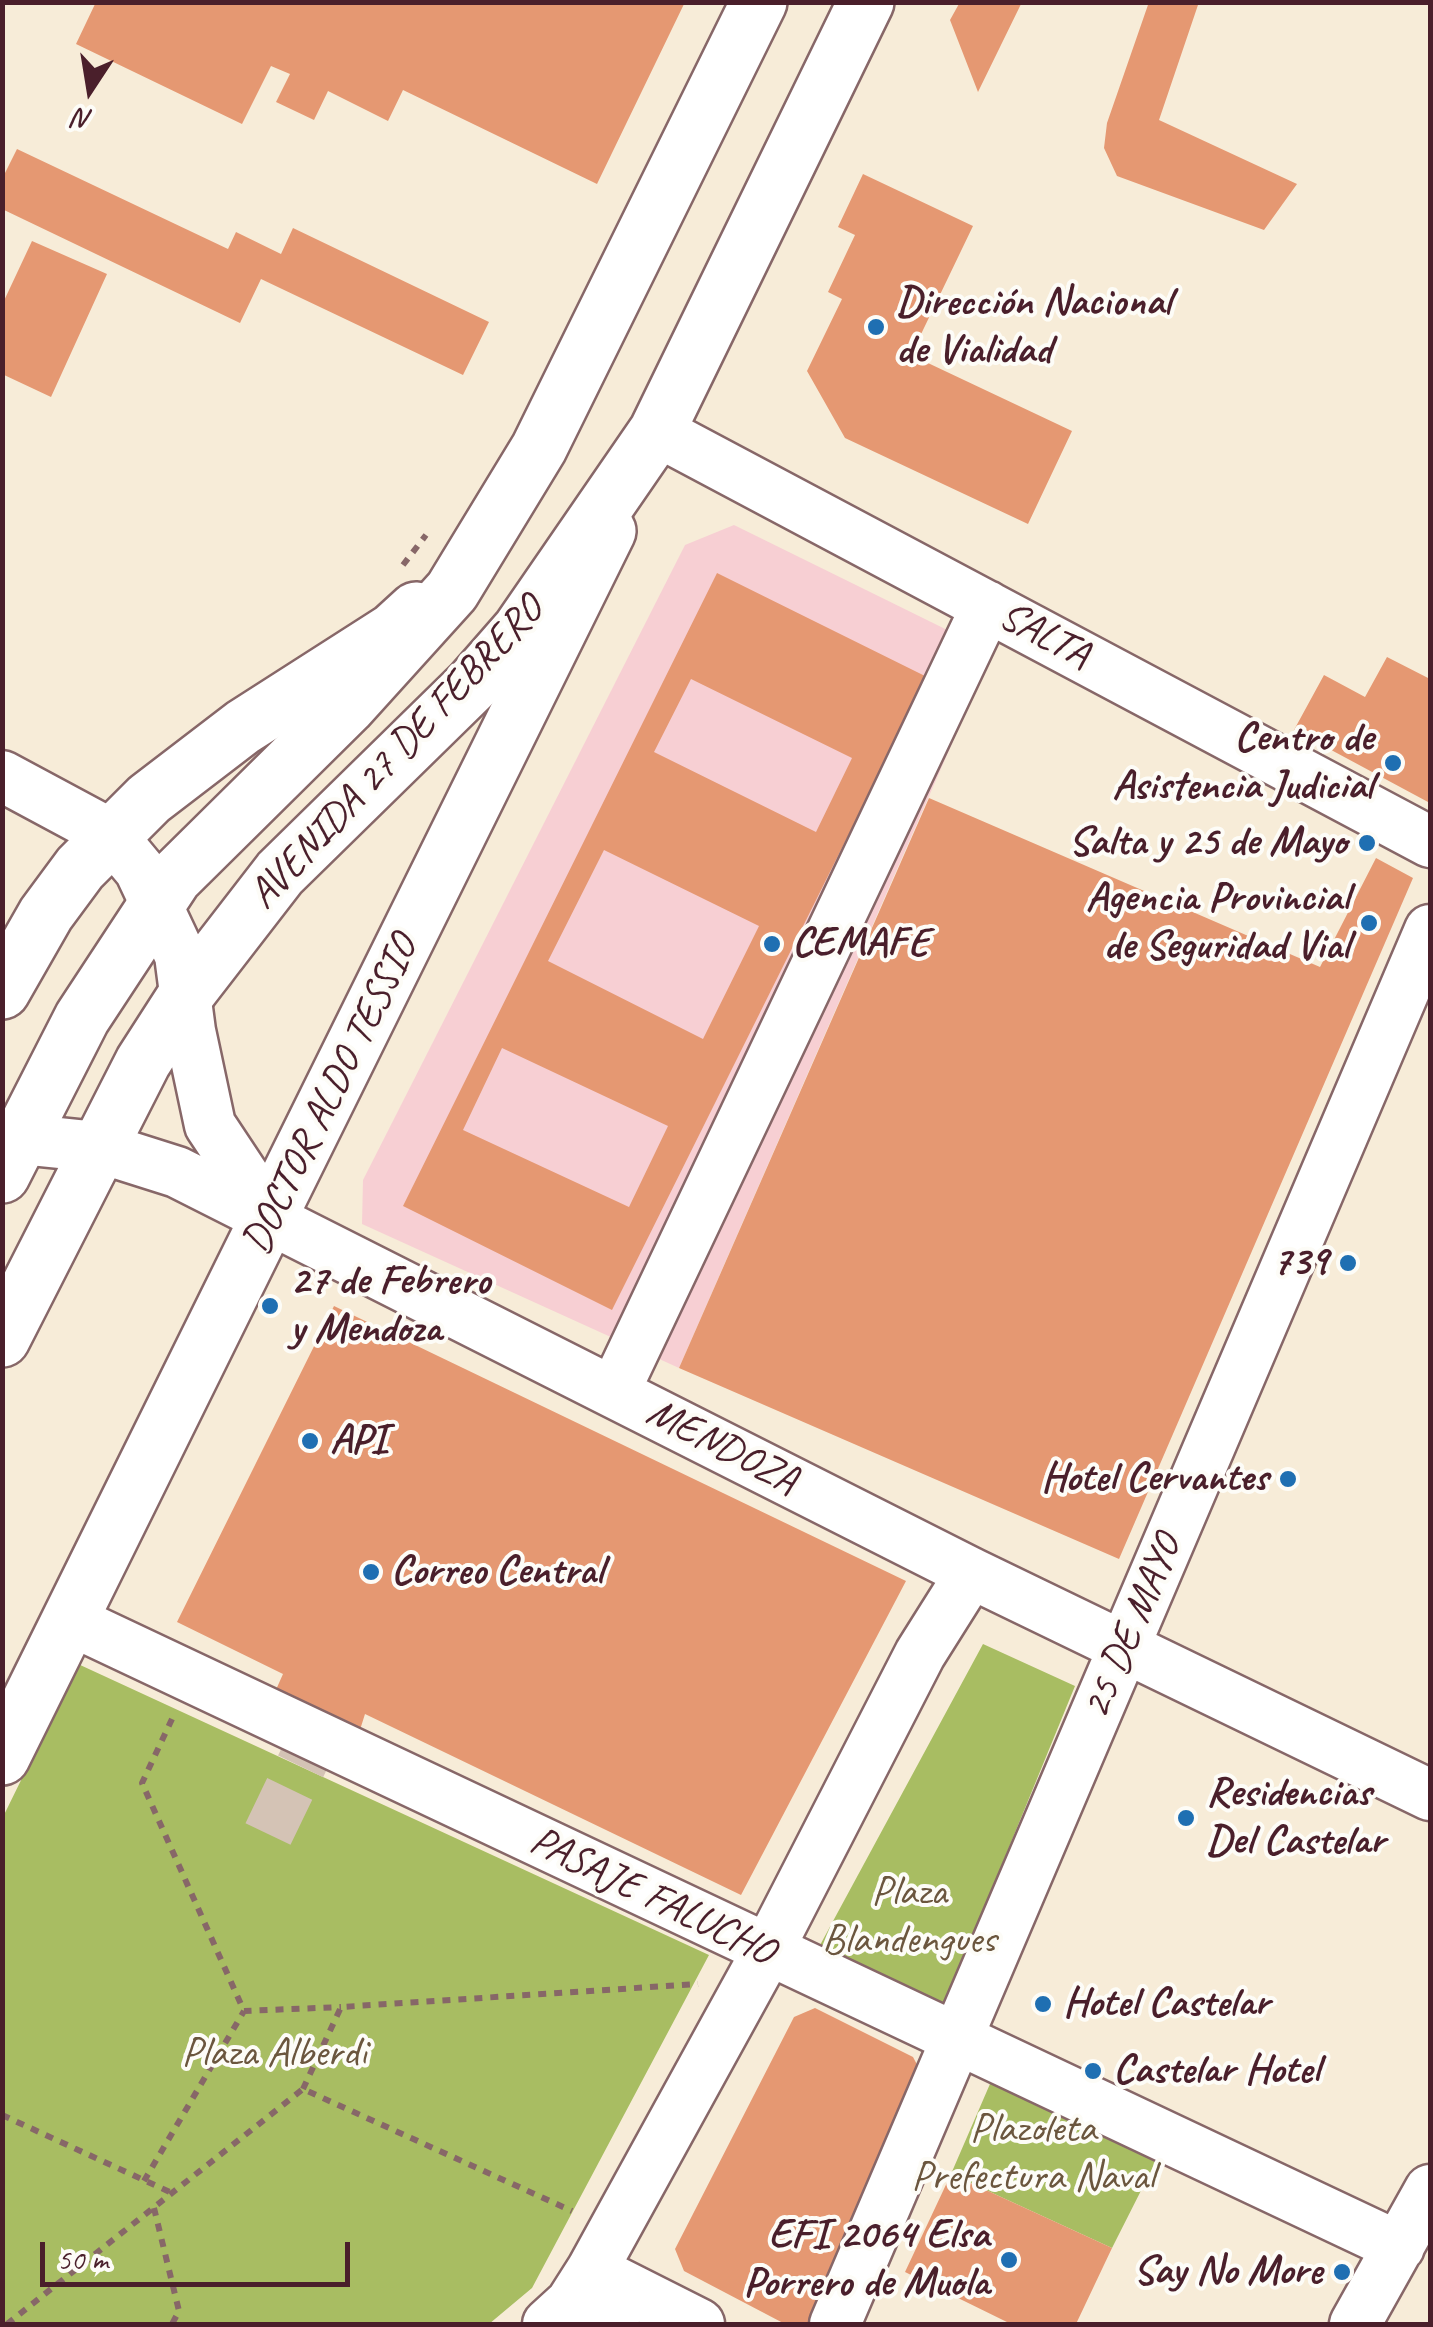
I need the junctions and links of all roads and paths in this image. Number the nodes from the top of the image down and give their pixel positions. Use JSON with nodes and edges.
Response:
{"nodes":[{"id":1,"x":759,"y":2,"type":"edge"},
{"id":2,"x":866,"y":2,"type":"edge"},
{"id":3,"x":657,"y":431,"type":"junction"},
{"id":4,"x":451,"y":545,"type":"junction"},
{"id":5,"x":400,"y":568,"type":"dead end"},
{"id":6,"x":987,"y":606,"type":"junction"},
{"id":7,"x":2,"y":776,"type":"edge"},
{"id":8,"x":110,"y":834,"type":"junction"},
{"id":9,"x":1430,"y":842,"type":"edge"},
{"id":10,"x":159,"y":904,"type":"junction"},
{"id":11,"x":1430,"y":930,"type":"edge"},
{"id":12,"x":2,"y":991,"type":"edge"},
{"id":13,"x":188,"y":992,"type":"junction"},
{"id":14,"x":98,"y":1147,"type":"junction"},
{"id":15,"x":8,"y":1151,"type":"edge"},
{"id":16,"x":272,"y":1218,"type":"junction"},
{"id":17,"x":2,"y":1339,"type":"edge"},
{"id":18,"x":614,"y":1392,"type":"junction"},
{"id":19,"x":971,"y":1574,"type":"junction"},
{"id":20,"x":70,"y":1620,"type":"junction"},
{"id":21,"x":1125,"y":1646,"type":"junction"},
{"id":22,"x":192,"y":1678,"type":"junction"},
{"id":23,"x":2,"y":1757,"type":"edge"},
{"id":24,"x":1430,"y":1795,"type":"edge"},
{"id":25,"x":758,"y":1968,"type":"junction"},
{"id":26,"x":341,"y":2007,"type":"junction"},
{"id":27,"x":244,"y":2012,"type":"junction"},
{"id":28,"x":956,"y":2042,"type":"junction"},
{"id":29,"x":303,"y":2090,"type":"junction"},
{"id":30,"x":2,"y":2115,"type":"edge"},
{"id":31,"x":144,"y":2181,"type":"junction"},
{"id":32,"x":1430,"y":2190,"type":"edge"},
{"id":33,"x":172,"y":2194,"type":"junction"},
{"id":34,"x":154,"y":2208,"type":"junction"},
{"id":35,"x":1399,"y":2247,"type":"junction"},
{"id":36,"x":588,"y":2290,"type":"edge"},
{"id":37,"x":7,"y":2324,"type":"edge"},
{"id":38,"x":172,"y":2324,"type":"edge"},
{"id":39,"x":698,"y":2324,"type":"edge"},
{"id":40,"x":836,"y":2324,"type":"edge"},
{"id":41,"x":1356,"y":2324,"type":"edge"}],
"edges":[{"from":1,"to":4,"type":"main road","name":"AVENIDA 27 DE FEBRERO"},
{"from":2,"to":3,"type":"main road","name":"AVENIDA 27 DE FEBRERO"},
{"from":3,"to":6,"type":"street","name":"SALTA"},
{"from":3,"to":13,"type":"main road","name":"AVENIDA 27 DE FEBRERO"},
{"from":3,"to":16,"type":"main road","name":"DOCTOR ALDO TESSIO"},
{"from":4,"to":5,"type":"path"},
{"from":4,"to":8,"type":"main road","name":"AVENIDA 27 DE FEBRERO"},
{"from":4,"to":10,"type":"main road","name":"AVENIDA 27 DE FEBRERO"},
{"from":6,"to":9,"type":"street","name":"SALTA"},
{"from":6,"to":18,"type":"street"},
{"from":7,"to":8,"type":"street"},
{"from":8,"to":10,"type":"street"},
{"from":8,"to":12,"type":"main road","name":"AVENIDA 27 DE FEBRERO"},
{"from":10,"to":13,"type":"street"},
{"from":10,"to":15,"type":"main road","name":"AVENIDA 27 DE FEBRERO"},
{"from":11,"to":21,"type":"street","name":"25 DE MAYO"},
{"from":13,"to":14,"type":"main road","name":"AVENIDA 27 DE FEBRERO"},
{"from":13,"to":16,"type":"street"},
{"from":14,"to":15,"type":"street","name":"MENDOZA"},
{"from":14,"to":16,"type":"street","name":"MENDOZA"},
{"from":14,"to":17,"type":"main road","name":"AVENIDA 27 DE FEBRERO"},
{"from":16,"to":18,"type":"street","name":"MENDOZA"},
{"from":16,"to":20,"type":"main road","name":"DOCTOR ALDO TESSIO"},
{"from":18,"to":19,"type":"street","name":"MENDOZA"},
{"from":19,"to":21,"type":"street","name":"MENDOZA"},
{"from":19,"to":25,"type":"street"},
{"from":20,"to":22,"type":"street","name":"PASAJE FALUCHO"},
{"from":20,"to":23,"type":"main road","name":"DOCTOR ALDO TESSIO"},
{"from":21,"to":24,"type":"street","name":"MENDOZA"},
{"from":21,"to":28,"type":"street","name":"25 DE MAYO"},
{"from":22,"to":25,"type":"street","name":"PASAJE FALUCHO"},
{"from":22,"to":27,"type":"path"},
{"from":25,"to":26,"type":"path"},
{"from":25,"to":28,"type":"street","name":"PASAJE FALUCHO"},
{"from":25,"to":36,"type":"street"},
{"from":26,"to":27,"type":"path"},
{"from":26,"to":29,"type":"path"},
{"from":27,"to":31,"type":"path"},
{"from":28,"to":35,"type":"street","name":"PASAJE FALUCHO"},
{"from":28,"to":40,"type":"street","name":"25 DE MAYO"},
{"from":29,"to":33,"type":"path"},
{"from":29,"to":36,"type":"path"},
{"from":30,"to":31,"type":"path"},
{"from":31,"to":33,"type":"path"},
{"from":32,"to":35,"type":"street"},
{"from":33,"to":34,"type":"path"},
{"from":34,"to":37,"type":"path"},
{"from":34,"to":38,"type":"path"},
{"from":35,"to":41,"type":"street"},
{"from":36,"to":39,"type":"street"}]}
